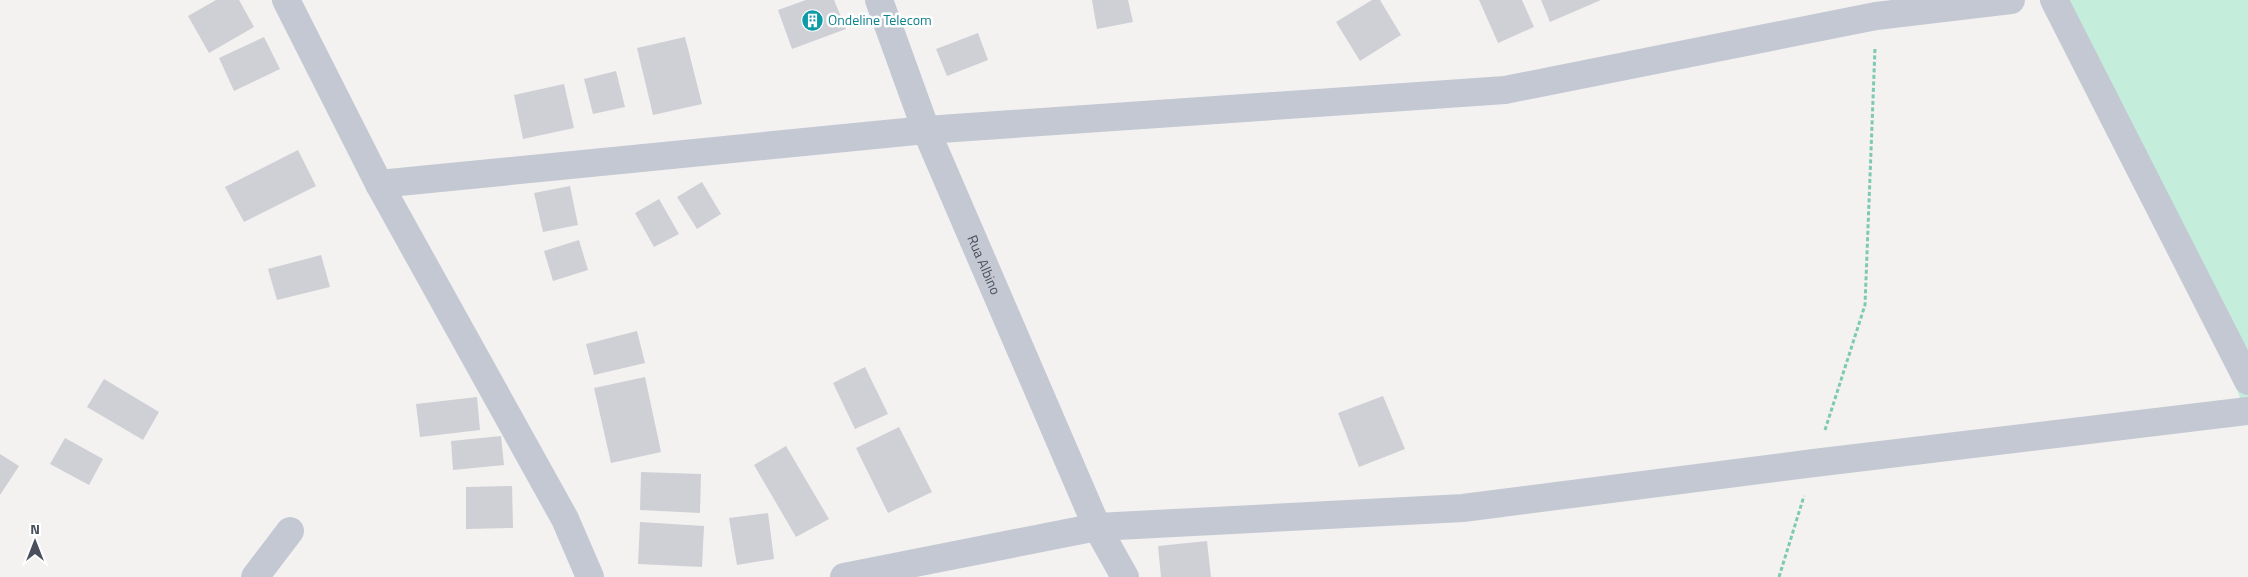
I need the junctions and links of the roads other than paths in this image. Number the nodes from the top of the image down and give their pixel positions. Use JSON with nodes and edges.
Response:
{"nodes":[{"id":1,"x":286,"y":0,"type":"edge"},
{"id":2,"x":879,"y":0,"type":"edge"},
{"id":3,"x":2011,"y":0,"type":"edge"},
{"id":4,"x":2054,"y":0,"type":"edge"},
{"id":5,"x":926,"y":130,"type":"junction"},
{"id":6,"x":379,"y":184,"type":"junction"},
{"id":7,"x":2248,"y":380,"type":"edge"},
{"id":8,"x":2248,"y":412,"type":"edge"},
{"id":9,"x":1097,"y":527,"type":"junction"},
{"id":10,"x":290,"y":531,"type":"dead end"},
{"id":11,"x":890,"y":572,"type":"edge"},
{"id":12,"x":255,"y":577,"type":"edge"},
{"id":13,"x":590,"y":577,"type":"edge"},
{"id":14,"x":844,"y":577,"type":"edge"},
{"id":15,"x":936,"y":577,"type":"edge"},
{"id":16,"x":1125,"y":577,"type":"edge"}],
"edges":[{"from":1,"to":6,"type":"street"},
{"from":2,"to":5,"type":"street","name":"Rua Albino"},
{"from":3,"to":5,"type":"street"},
{"from":4,"to":7,"type":"street"},
{"from":5,"to":6,"type":"street"},
{"from":5,"to":9,"type":"street","name":"Rua Albino"},
{"from":6,"to":13,"type":"street"},
{"from":8,"to":9,"type":"street"},
{"from":9,"to":11,"type":"street"},
{"from":9,"to":16,"type":"street","name":"Rua Albino"},
{"from":10,"to":12,"type":"street"},
{"from":11,"to":14,"type":"street"},
{"from":11,"to":15,"type":"street"}]}
